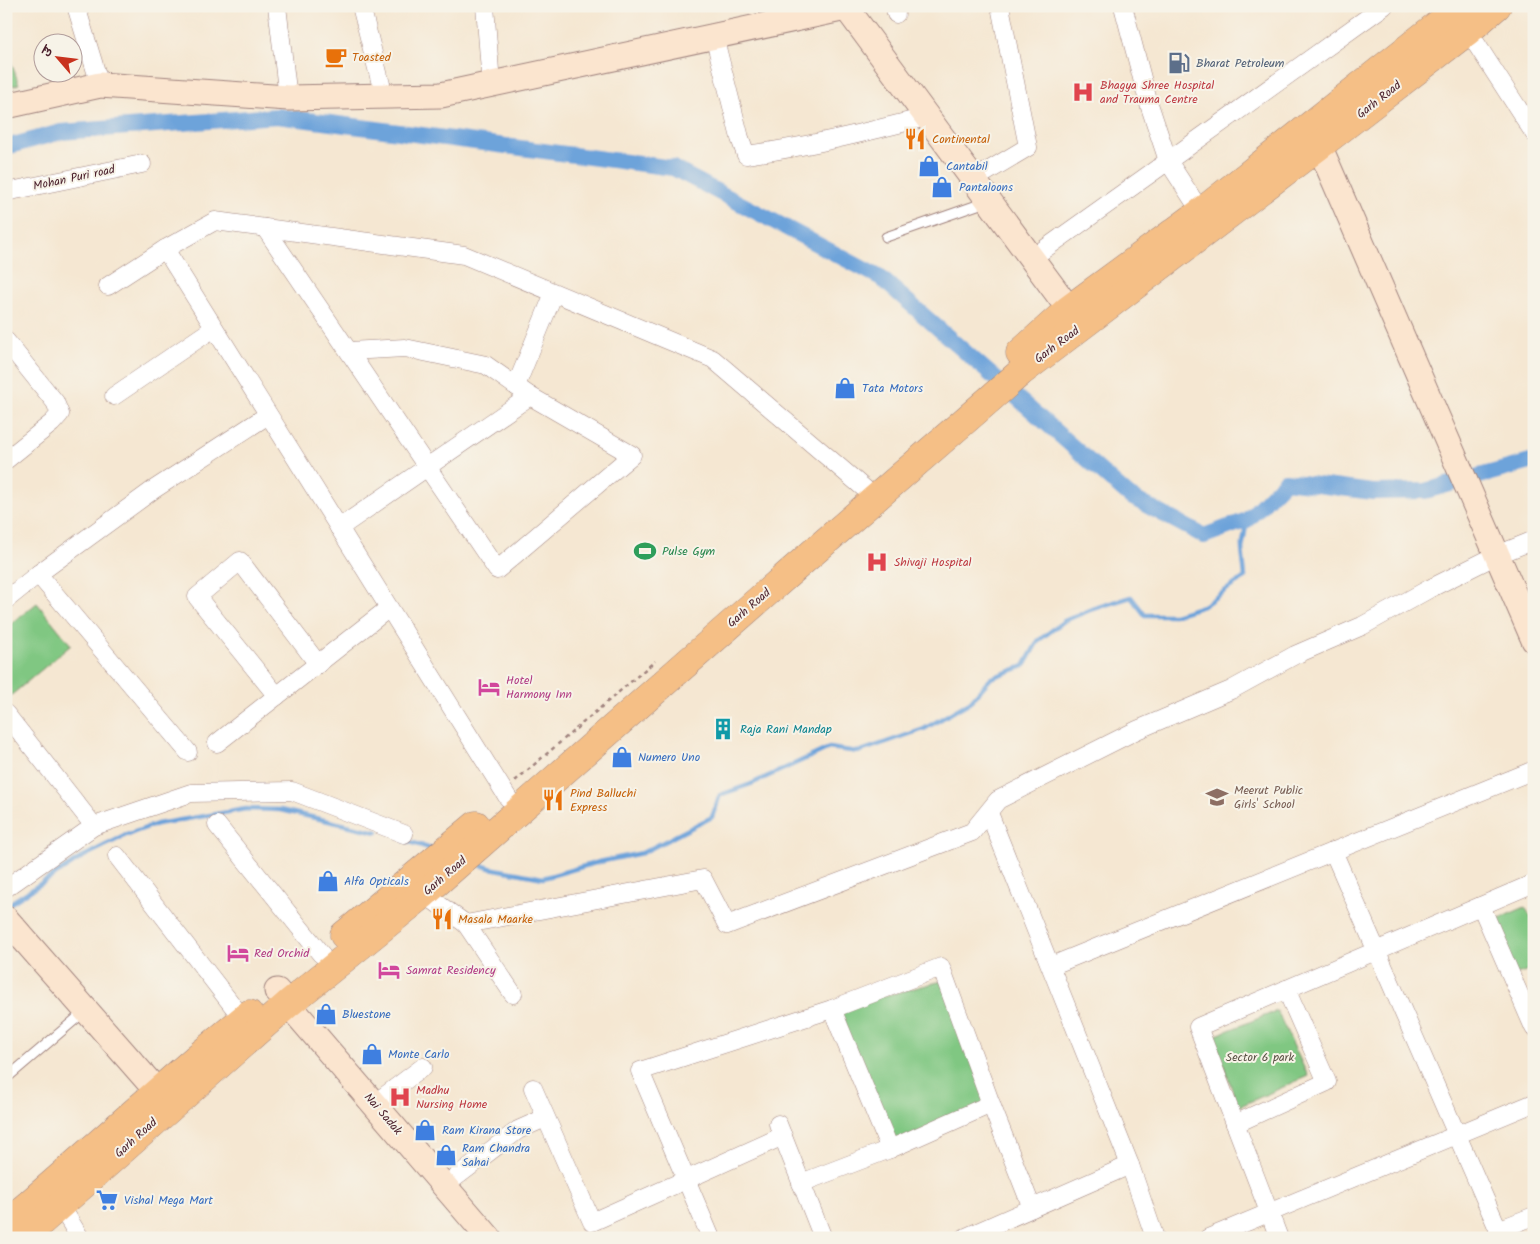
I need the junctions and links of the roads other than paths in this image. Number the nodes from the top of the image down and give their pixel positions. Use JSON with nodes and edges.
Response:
{"nodes":[{"id":1,"x":76,"y":6,"type":"edge"},
{"id":2,"x":277,"y":6,"type":"edge"},
{"id":3,"x":361,"y":6,"type":"edge"},
{"id":4,"x":485,"y":6,"type":"edge"},
{"id":5,"x":1000,"y":6,"type":"edge"},
{"id":6,"x":1123,"y":6,"type":"edge"},
{"id":7,"x":1384,"y":6,"type":"edge"},
{"id":8,"x":1498,"y":6,"type":"edge"},
{"id":9,"x":845,"y":7,"type":"edge"},
{"id":10,"x":1454,"y":20,"type":"edge"},
{"id":11,"x":714,"y":36,"type":"junction"},
{"id":12,"x":491,"y":84,"type":"junction"},
{"id":13,"x":100,"y":85,"type":"junction"},
{"id":14,"x":384,"y":96,"type":"junction"},
{"id":15,"x":288,"y":98,"type":"junction"},
{"id":16,"x":6,"y":106,"type":"edge"},
{"id":17,"x":926,"y":117,"type":"junction"},
{"id":18,"x":1534,"y":133,"type":"edge"},
{"id":19,"x":1315,"y":135,"type":"junction"},
{"id":20,"x":1168,"y":161,"type":"junction"},
{"id":21,"x":142,"y":164,"type":"dead end"},
{"id":22,"x":973,"y":180,"type":"junction"},
{"id":23,"x":6,"y":192,"type":"edge"},
{"id":24,"x":989,"y":201,"type":"junction"},
{"id":25,"x":1201,"y":212,"type":"junction"},
{"id":26,"x":265,"y":228,"type":"junction"},
{"id":27,"x":886,"y":237,"type":"dead end"},
{"id":28,"x":165,"y":249,"type":"junction"},
{"id":29,"x":1032,"y":258,"type":"junction"},
{"id":30,"x":108,"y":286,"type":"dead end"},
{"id":31,"x":554,"y":293,"type":"junction"},
{"id":32,"x":1076,"y":317,"type":"junction"},
{"id":33,"x":214,"y":328,"type":"junction"},
{"id":34,"x":6,"y":341,"type":"edge"},
{"id":35,"x":348,"y":351,"type":"junction"},
{"id":36,"x":523,"y":391,"type":"junction"},
{"id":37,"x":114,"y":396,"type":"dead end"},
{"id":38,"x":970,"y":407,"type":"junction"},
{"id":39,"x":268,"y":415,"type":"junction"},
{"id":40,"x":6,"y":460,"type":"edge"},
{"id":41,"x":427,"y":467,"type":"junction"},
{"id":42,"x":865,"y":489,"type":"junction"},
{"id":43,"x":339,"y":528,"type":"junction"},
{"id":44,"x":1534,"y":540,"type":"edge"},
{"id":45,"x":1497,"y":555,"type":"junction"},
{"id":46,"x":782,"y":570,"type":"junction"},
{"id":47,"x":38,"y":574,"type":"junction"},
{"id":48,"x":6,"y":600,"type":"edge"},
{"id":49,"x":389,"y":608,"type":"junction"},
{"id":50,"x":1534,"y":640,"type":"edge"},
{"id":51,"x":318,"y":664,"type":"junction"},
{"id":52,"x":276,"y":696,"type":"junction"},
{"id":53,"x":6,"y":714,"type":"edge"},
{"id":54,"x":217,"y":742,"type":"dead end"},
{"id":55,"x":188,"y":752,"type":"dead end"},
{"id":56,"x":1534,"y":770,"type":"edge"},
{"id":57,"x":513,"y":805,"type":"junction"},
{"id":58,"x":989,"y":813,"type":"junction"},
{"id":59,"x":218,"y":825,"type":"dead end"},
{"id":60,"x":94,"y":826,"type":"junction"},
{"id":61,"x":404,"y":834,"type":"dead end"},
{"id":62,"x":1333,"y":851,"type":"junction"},
{"id":63,"x":117,"y":856,"type":"dead end"},
{"id":64,"x":420,"y":884,"type":"junction"},
{"id":65,"x":1532,"y":884,"type":"dead end"},
{"id":66,"x":6,"y":888,"type":"edge"},
{"id":67,"x":1481,"y":906,"type":"junction"},
{"id":68,"x":466,"y":924,"type":"junction"},
{"id":69,"x":9,"y":927,"type":"edge"},
{"id":70,"x":1376,"y":950,"type":"junction"},
{"id":71,"x":321,"y":954,"type":"junction"},
{"id":72,"x":1051,"y":966,"type":"junction"},
{"id":73,"x":1286,"y":989,"type":"junction"},
{"id":74,"x":513,"y":994,"type":"dead end"},
{"id":75,"x":282,"y":997,"type":"junction"},
{"id":76,"x":832,"y":1008,"type":"junction"},
{"id":77,"x":86,"y":1010,"type":"junction"},
{"id":78,"x":243,"y":1019,"type":"junction"},
{"id":79,"x":1534,"y":1028,"type":"edge"},
{"id":80,"x":423,"y":1067,"type":"dead end"},
{"id":81,"x":9,"y":1076,"type":"dead end"},
{"id":82,"x":533,"y":1088,"type":"dead end"},
{"id":83,"x":165,"y":1099,"type":"junction"},
{"id":84,"x":1534,"y":1103,"type":"edge"},
{"id":85,"x":374,"y":1104,"type":"junction"},
{"id":86,"x":991,"y":1104,"type":"junction"},
{"id":87,"x":545,"y":1118,"type":"junction"},
{"id":88,"x":1235,"y":1124,"type":"junction"},
{"id":89,"x":1457,"y":1135,"type":"junction"},
{"id":90,"x":890,"y":1149,"type":"junction"},
{"id":91,"x":1130,"y":1165,"type":"junction"},
{"id":92,"x":686,"y":1179,"type":"junction"},
{"id":93,"x":801,"y":1183,"type":"junction"},
{"id":94,"x":444,"y":1186,"type":"junction"},
{"id":95,"x":55,"y":1196,"type":"junction"},
{"id":96,"x":1032,"y":1208,"type":"junction"},
{"id":97,"x":1268,"y":1213,"type":"junction"},
{"id":98,"x":1534,"y":1216,"type":"edge"},
{"id":99,"x":6,"y":1224,"type":"edge"},
{"id":100,"x":1500,"y":1234,"type":"edge"},
{"id":101,"x":966,"y":1237,"type":"edge"},
{"id":102,"x":23,"y":1238,"type":"edge"},
{"id":103,"x":80,"y":1238,"type":"edge"},
{"id":104,"x":489,"y":1238,"type":"edge"},
{"id":105,"x":711,"y":1238,"type":"edge"},
{"id":106,"x":822,"y":1238,"type":"edge"},
{"id":107,"x":1155,"y":1238,"type":"edge"},
{"id":108,"x":1208,"y":1238,"type":"edge"},
{"id":109,"x":1279,"y":1238,"type":"edge"}],
"edges":[{"from":1,"to":13,"type":"street"},
{"from":2,"to":15,"type":"street"},
{"from":3,"to":14,"type":"street"},
{"from":4,"to":12,"type":"street"},
{"from":5,"to":22,"type":"street"},
{"from":6,"to":20,"type":"street"},
{"from":7,"to":20,"type":"street"},
{"from":8,"to":10,"type":"main road","name":"Garh Road"},
{"from":9,"to":11,"type":"street"},
{"from":9,"to":17,"type":"street"},
{"from":10,"to":18,"type":"street"},
{"from":10,"to":19,"type":"main road","name":"Garh Road"},
{"from":11,"to":12,"type":"street"},
{"from":11,"to":17,"type":"street"},
{"from":12,"to":14,"type":"street"},
{"from":13,"to":15,"type":"street"},
{"from":13,"to":16,"type":"street"},
{"from":14,"to":15,"type":"street"},
{"from":17,"to":22,"type":"street"},
{"from":19,"to":25,"type":"main road","name":"Garh Road"},
{"from":19,"to":32,"type":"main road","name":"Garh Road"},
{"from":19,"to":45,"type":"street"},
{"from":20,"to":25,"type":"street"},
{"from":20,"to":29,"type":"street"},
{"from":21,"to":23,"type":"street","name":"Mohan Puri road"},
{"from":22,"to":24,"type":"street"},
{"from":24,"to":27,"type":"lane"},
{"from":24,"to":29,"type":"street"},
{"from":25,"to":32,"type":"main road","name":"Garh Road"},
{"from":26,"to":28,"type":"street"},
{"from":26,"to":31,"type":"street"},
{"from":26,"to":35,"type":"street"},
{"from":28,"to":30,"type":"street"},
{"from":28,"to":33,"type":"street"},
{"from":29,"to":32,"type":"street"},
{"from":31,"to":36,"type":"street"},
{"from":31,"to":42,"type":"street"},
{"from":32,"to":38,"type":"main road","name":"Garh Road"},
{"from":33,"to":37,"type":"street"},
{"from":33,"to":39,"type":"street"},
{"from":34,"to":40,"type":"street"},
{"from":35,"to":36,"type":"street"},
{"from":35,"to":41,"type":"street"},
{"from":36,"to":41,"type":"street"},
{"from":36,"to":41,"type":"street"},
{"from":38,"to":42,"type":"main road","name":"Garh Road"},
{"from":38,"to":46,"type":"main road","name":"Garh Road"},
{"from":39,"to":43,"type":"street"},
{"from":39,"to":47,"type":"street"},
{"from":41,"to":43,"type":"street"},
{"from":42,"to":46,"type":"main road","name":"Garh Road"},
{"from":43,"to":49,"type":"street"},
{"from":44,"to":45,"type":"street"},
{"from":45,"to":50,"type":"street"},
{"from":45,"to":58,"type":"street"},
{"from":46,"to":57,"type":"main road","name":"Garh Road"},
{"from":47,"to":48,"type":"street"},
{"from":47,"to":55,"type":"street"},
{"from":49,"to":51,"type":"street"},
{"from":49,"to":57,"type":"street"},
{"from":51,"to":52,"type":"street"},
{"from":51,"to":52,"type":"street"},
{"from":52,"to":54,"type":"street"},
{"from":53,"to":60,"type":"street"},
{"from":56,"to":62,"type":"street"},
{"from":57,"to":64,"type":"main road","name":"Garh Road"},
{"from":58,"to":68,"type":"street"},
{"from":58,"to":72,"type":"street"},
{"from":59,"to":71,"type":"street"},
{"from":60,"to":61,"type":"street"},
{"from":60,"to":66,"type":"street"},
{"from":62,"to":70,"type":"street"},
{"from":62,"to":72,"type":"street"},
{"from":63,"to":78,"type":"street"},
{"from":64,"to":68,"type":"street"},
{"from":64,"to":71,"type":"main road","name":"Garh Road"},
{"from":64,"to":75,"type":"main road","name":"Garh Road"},
{"from":65,"to":67,"type":"street"},
{"from":67,"to":70,"type":"street"},
{"from":67,"to":79,"type":"street"},
{"from":68,"to":74,"type":"street"},
{"from":69,"to":77,"type":"street"},
{"from":70,"to":73,"type":"street"},
{"from":70,"to":89,"type":"street"},
{"from":71,"to":75,"type":"main road","name":"Garh Road"},
{"from":72,"to":91,"type":"street"},
{"from":73,"to":88,"type":"street"},
{"from":73,"to":88,"type":"street"},
{"from":75,"to":78,"type":"main road","name":"Garh Road"},
{"from":75,"to":83,"type":"main road","name":"Garh Road"},
{"from":75,"to":85,"type":"street","name":"Nai Sadak"},
{"from":76,"to":86,"type":"street"},
{"from":76,"to":90,"type":"street"},
{"from":76,"to":92,"type":"street"},
{"from":77,"to":81,"type":"lane"},
{"from":77,"to":83,"type":"street"},
{"from":78,"to":83,"type":"main road","name":"Garh Road"},
{"from":80,"to":85,"type":"street"},
{"from":82,"to":87,"type":"street"},
{"from":83,"to":95,"type":"main road","name":"Garh Road"},
{"from":84,"to":89,"type":"street"},
{"from":85,"to":94,"type":"street","name":"Nai Sadak"},
{"from":86,"to":90,"type":"street"},
{"from":86,"to":96,"type":"street"},
{"from":87,"to":92,"type":"street"},
{"from":87,"to":94,"type":"street"},
{"from":88,"to":97,"type":"street"},
{"from":89,"to":97,"type":"street"},
{"from":89,"to":100,"type":"street"},
{"from":90,"to":93,"type":"street"},
{"from":91,"to":96,"type":"street"},
{"from":91,"to":107,"type":"street"},
{"from":92,"to":93,"type":"street"},
{"from":92,"to":105,"type":"street"},
{"from":93,"to":106,"type":"street"},
{"from":94,"to":104,"type":"street","name":"Nai Sadak"},
{"from":95,"to":99,"type":"main road","name":"Garh Road"},
{"from":95,"to":102,"type":"main road","name":"Garh Road"},
{"from":95,"to":103,"type":"street"},
{"from":96,"to":101,"type":"street"},
{"from":97,"to":108,"type":"street"},
{"from":97,"to":109,"type":"street"},
{"from":98,"to":100,"type":"street"}]}
